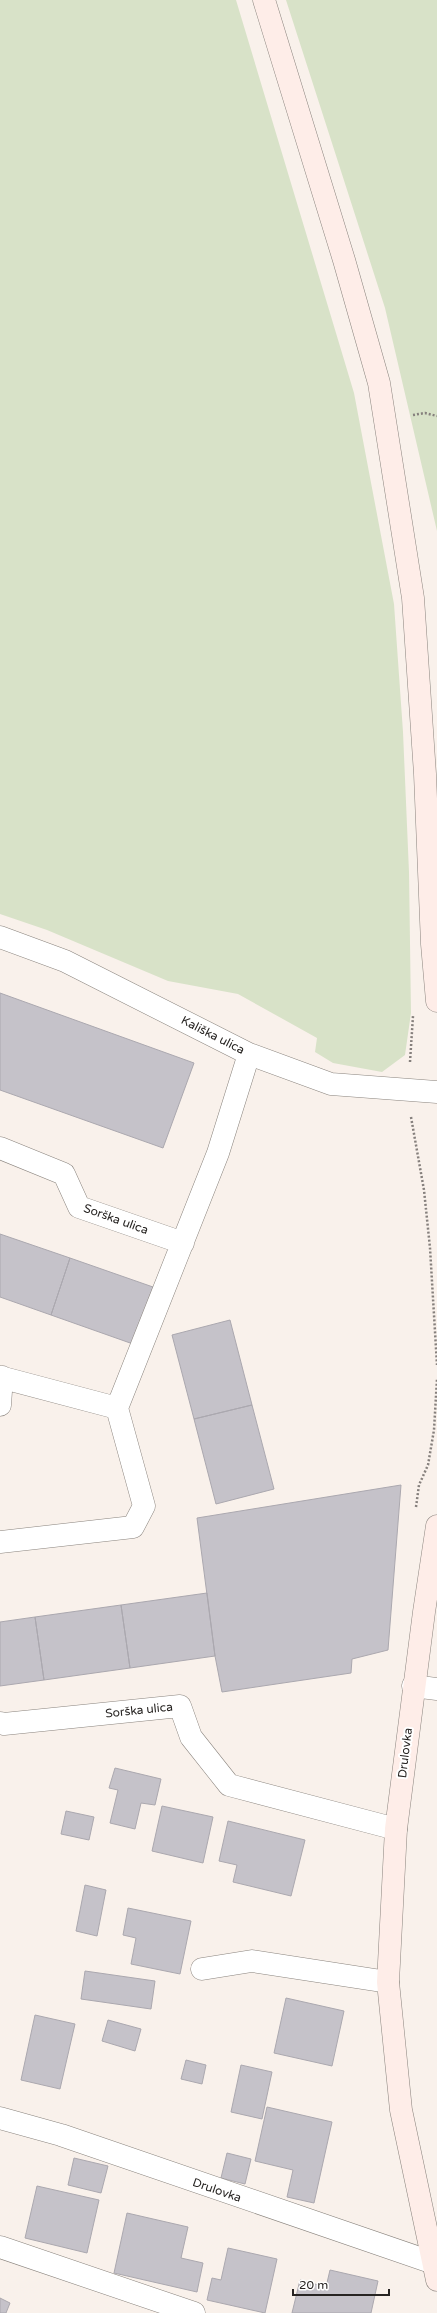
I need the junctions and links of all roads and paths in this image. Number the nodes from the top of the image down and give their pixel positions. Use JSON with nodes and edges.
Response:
{"nodes":[{"id":1,"x":264,"y":0,"type":"edge"},
{"id":2,"x":0,"y":937,"type":"edge"},
{"id":3,"x":437,"y":1001,"type":"edge"},
{"id":4,"x":413,"y":1015,"type":"dead end"},
{"id":5,"x":250,"y":1054,"type":"junction"},
{"id":6,"x":410,"y":1059,"type":"dead end"},
{"id":7,"x":437,"y":1092,"type":"edge"},
{"id":8,"x":411,"y":1121,"type":"dead end"},
{"id":9,"x":0,"y":1148,"type":"edge"},
{"id":10,"x":183,"y":1243,"type":"junction"},
{"id":11,"x":437,"y":1365,"type":"edge"},
{"id":12,"x":1,"y":1377,"type":"edge"},
{"id":13,"x":437,"y":1378,"type":"edge"},
{"id":14,"x":0,"y":1405,"type":"edge"},
{"id":15,"x":117,"y":1408,"type":"junction"},
{"id":16,"x":428,"y":1465,"type":"dead end"},
{"id":17,"x":437,"y":1526,"type":"edge"},
{"id":18,"x":0,"y":1542,"type":"edge"},
{"id":19,"x":414,"y":1686,"type":"junction"},
{"id":20,"x":437,"y":1689,"type":"edge"},
{"id":21,"x":0,"y":1723,"type":"edge"},
{"id":22,"x":396,"y":1829,"type":"junction"},
{"id":23,"x":202,"y":1969,"type":"dead end"},
{"id":24,"x":388,"y":1982,"type":"junction"},
{"id":25,"x":0,"y":2118,"type":"edge"},
{"id":26,"x":0,"y":2248,"type":"edge"},
{"id":27,"x":435,"y":2272,"type":"edge"},
{"id":28,"x":194,"y":2313,"type":"edge"}],
"edges":[{"from":1,"to":3,"type":"street"},
{"from":2,"to":5,"type":"street","name":"Kališka ulica"},
{"from":4,"to":6,"type":"path"},
{"from":5,"to":7,"type":"street","name":"Kališka ulica"},
{"from":5,"to":10,"type":"street"},
{"from":8,"to":11,"type":"path"},
{"from":9,"to":10,"type":"street","name":"Sorška ulica"},
{"from":10,"to":15,"type":"street"},
{"from":12,"to":14,"type":"street"},
{"from":12,"to":15,"type":"street"},
{"from":13,"to":16,"type":"path"},
{"from":15,"to":18,"type":"street"},
{"from":17,"to":19,"type":"street","name":"Drulovka"},
{"from":19,"to":20,"type":"street"},
{"from":19,"to":22,"type":"street","name":"Drulovka"},
{"from":21,"to":22,"type":"street","name":"Sorška ulica"},
{"from":22,"to":24,"type":"street","name":"Drulovka"},
{"from":23,"to":24,"type":"street"},
{"from":24,"to":27,"type":"street","name":"Drulovka"},
{"from":25,"to":27,"type":"street","name":"Drulovka"},
{"from":26,"to":28,"type":"street"}]}
